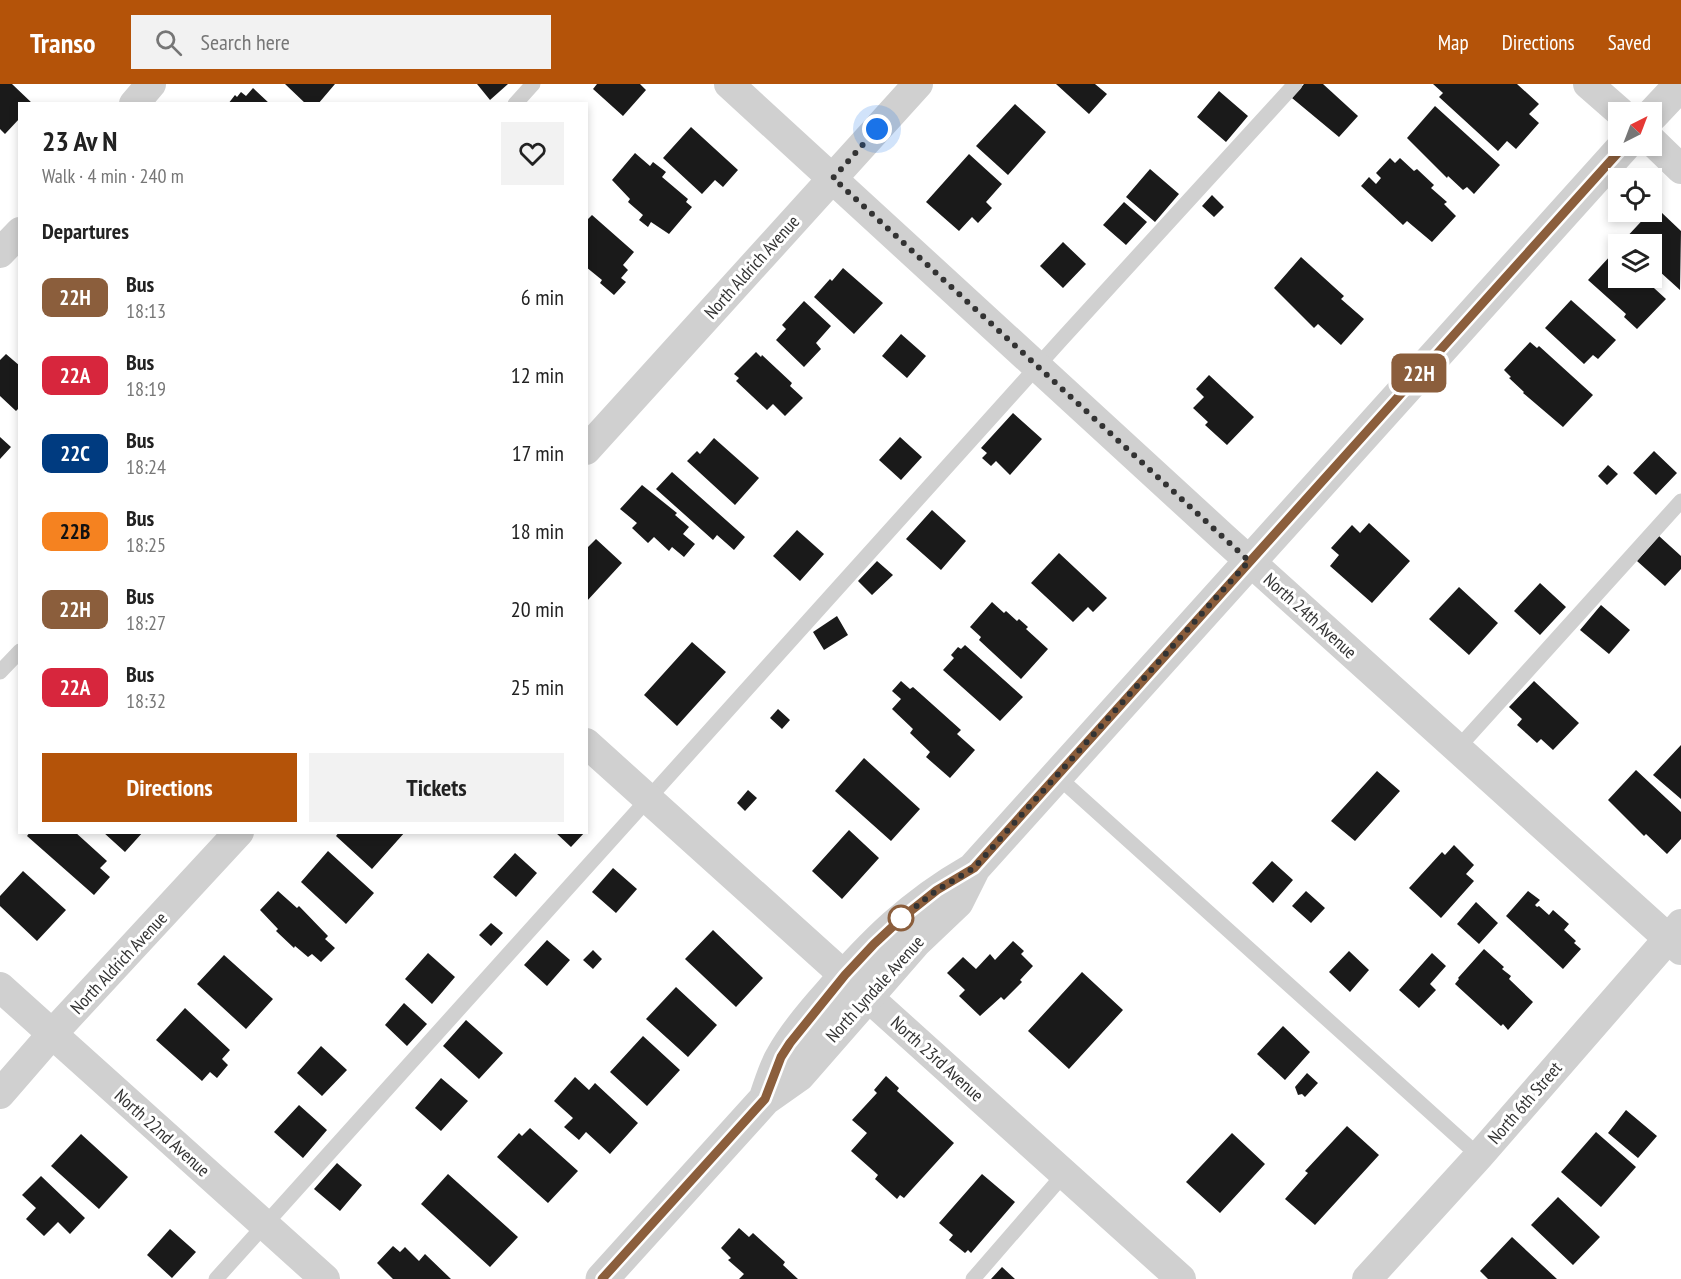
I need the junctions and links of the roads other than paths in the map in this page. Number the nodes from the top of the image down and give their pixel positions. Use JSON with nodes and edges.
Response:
{"nodes":[{"id":1,"x":151,"y":84,"type":"edge"},
{"id":2,"x":533,"y":84,"type":"edge"},
{"id":3,"x":729,"y":84,"type":"edge"},
{"id":4,"x":918,"y":84,"type":"edge"},
{"id":5,"x":1295,"y":84,"type":"edge"},
{"id":6,"x":1588,"y":84,"type":"edge"},
{"id":7,"x":1680,"y":84,"type":"edge"},
{"id":8,"x":136,"y":102,"type":"edge"},
{"id":9,"x":517,"y":102,"type":"edge"},
{"id":10,"x":1609,"y":102,"type":"edge"},
{"id":11,"x":1662,"y":104,"type":"edge"},
{"id":12,"x":1662,"y":151,"type":"edge"},
{"id":13,"x":1615,"y":156,"type":"edge"},
{"id":14,"x":1681,"y":169,"type":"edge"},
{"id":15,"x":833,"y":178,"type":"junction"},
{"id":16,"x":1038,"y":366,"type":"junction"},
{"id":17,"x":588,"y":448,"type":"edge"},
{"id":18,"x":1681,"y":501,"type":"edge"},
{"id":19,"x":1249,"y":561,"type":"junction"},
{"id":20,"x":18,"y":653,"type":"edge"},
{"id":21,"x":0,"y":672,"type":"edge"},
{"id":22,"x":588,"y":745,"type":"edge"},
{"id":23,"x":1457,"y":749,"type":"junction"},
{"id":24,"x":1057,"y":776,"type":"junction"},
{"id":25,"x":648,"y":798,"type":"junction"},
{"id":26,"x":237,"y":834,"type":"edge"},
{"id":27,"x":1677,"y":937,"type":"edge"},
{"id":28,"x":856,"y":986,"type":"junction"},
{"id":29,"x":0,"y":987,"type":"edge"},
{"id":30,"x":52,"y":1034,"type":"junction"},
{"id":31,"x":0,"y":1094,"type":"edge"},
{"id":32,"x":1479,"y":1156,"type":"junction"},
{"id":33,"x":1065,"y":1173,"type":"junction"},
{"id":34,"x":264,"y":1225,"type":"junction"},
{"id":35,"x":216,"y":1279,"type":"edge"},
{"id":36,"x":324,"y":1279,"type":"edge"},
{"id":37,"x":602,"y":1279,"type":"edge"},
{"id":38,"x":973,"y":1279,"type":"edge"},
{"id":39,"x":1181,"y":1279,"type":"edge"},
{"id":40,"x":1367,"y":1279,"type":"edge"}],
"edges":[{"from":1,"to":8,"type":"street"},
{"from":2,"to":9,"type":"lane"},
{"from":3,"to":15,"type":"street","name":"North 24th Avenue"},
{"from":4,"to":15,"type":"street","name":"North Aldrich Avenue"},
{"from":5,"to":16,"type":"lane"},
{"from":6,"to":10,"type":"street"},
{"from":7,"to":11,"type":"street"},
{"from":12,"to":14,"type":"street"},
{"from":13,"to":19,"type":"street","name":"North Lyndale Avenue"},
{"from":15,"to":16,"type":"street","name":"North 24th Avenue"},
{"from":15,"to":17,"type":"street","name":"North Aldrich Avenue"},
{"from":16,"to":19,"type":"street","name":"North 24th Avenue"},
{"from":16,"to":25,"type":"lane"},
{"from":18,"to":23,"type":"lane"},
{"from":19,"to":23,"type":"street","name":"North 24th Avenue"},
{"from":19,"to":24,"type":"street","name":"North Lyndale Avenue"},
{"from":20,"to":21,"type":"lane"},
{"from":22,"to":25,"type":"street","name":"North 23rd Avenue"},
{"from":23,"to":27,"type":"street","name":"North 24th Avenue"},
{"from":24,"to":28,"type":"street","name":"North Lyndale Avenue"},
{"from":24,"to":32,"type":"lane"},
{"from":25,"to":28,"type":"street","name":"North 23rd Avenue"},
{"from":25,"to":34,"type":"lane"},
{"from":26,"to":30,"type":"street","name":"North Aldrich Avenue"},
{"from":27,"to":32,"type":"street","name":"North 6th Street"},
{"from":28,"to":33,"type":"street","name":"North 23rd Avenue"},
{"from":28,"to":37,"type":"street","name":"North Lyndale Avenue"},
{"from":29,"to":30,"type":"street","name":"North 22nd Avenue"},
{"from":30,"to":31,"type":"street","name":"North Aldrich Avenue"},
{"from":30,"to":34,"type":"street","name":"North 22nd Avenue"},
{"from":32,"to":40,"type":"street","name":"North 6th Street"},
{"from":33,"to":38,"type":"lane"},
{"from":33,"to":39,"type":"street","name":"North 23rd Avenue"},
{"from":34,"to":35,"type":"lane"},
{"from":34,"to":36,"type":"street","name":"North 22nd Avenue"}]}
